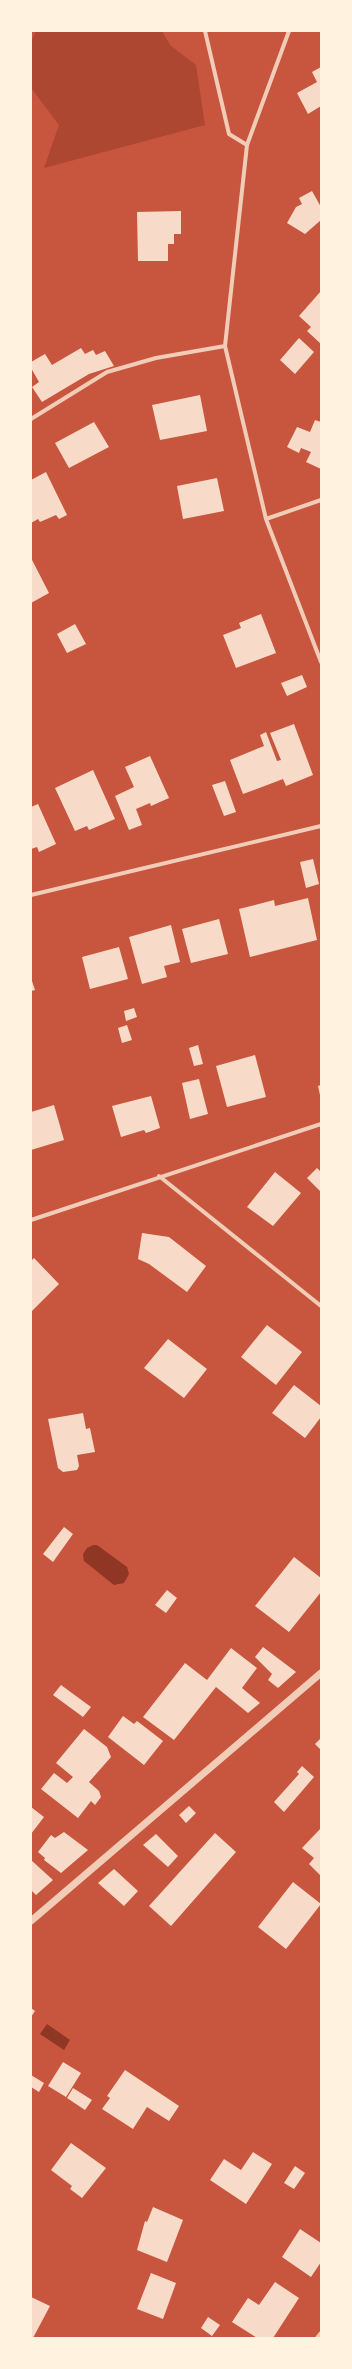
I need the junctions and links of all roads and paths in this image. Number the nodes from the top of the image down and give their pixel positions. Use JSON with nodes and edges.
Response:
{"nodes":[{"id":1,"x":205,"y":31,"type":"edge"},
{"id":2,"x":289,"y":31,"type":"edge"},
{"id":3,"x":247,"y":145,"type":"junction"},
{"id":4,"x":225,"y":346,"type":"junction"},
{"id":5,"x":31,"y":419,"type":"edge"},
{"id":6,"x":321,"y":500,"type":"edge"},
{"id":7,"x":266,"y":519,"type":"junction"},
{"id":8,"x":321,"y":662,"type":"edge"},
{"id":9,"x":321,"y":826,"type":"edge"},
{"id":10,"x":31,"y":895,"type":"edge"},
{"id":11,"x":321,"y":1124,"type":"edge"},
{"id":12,"x":159,"y":1176,"type":"junction"},
{"id":13,"x":31,"y":1220,"type":"edge"},
{"id":14,"x":321,"y":1306,"type":"edge"},
{"id":15,"x":321,"y":1673,"type":"edge"},
{"id":16,"x":31,"y":1921,"type":"edge"},
{"id":17,"x":321,"y":2332,"type":"edge"},
{"id":18,"x":317,"y":2338,"type":"edge"}],
"edges":[{"from":1,"to":3,"type":"street"},
{"from":2,"to":3,"type":"street"},
{"from":3,"to":4,"type":"street"},
{"from":4,"to":5,"type":"street"},
{"from":4,"to":7,"type":"street"},
{"from":6,"to":7,"type":"street"},
{"from":7,"to":8,"type":"street"},
{"from":9,"to":10,"type":"street"},
{"from":11,"to":12,"type":"street"},
{"from":12,"to":13,"type":"street"},
{"from":12,"to":14,"type":"street"},
{"from":15,"to":16,"type":"street"},
{"from":17,"to":18,"type":"street"}]}
